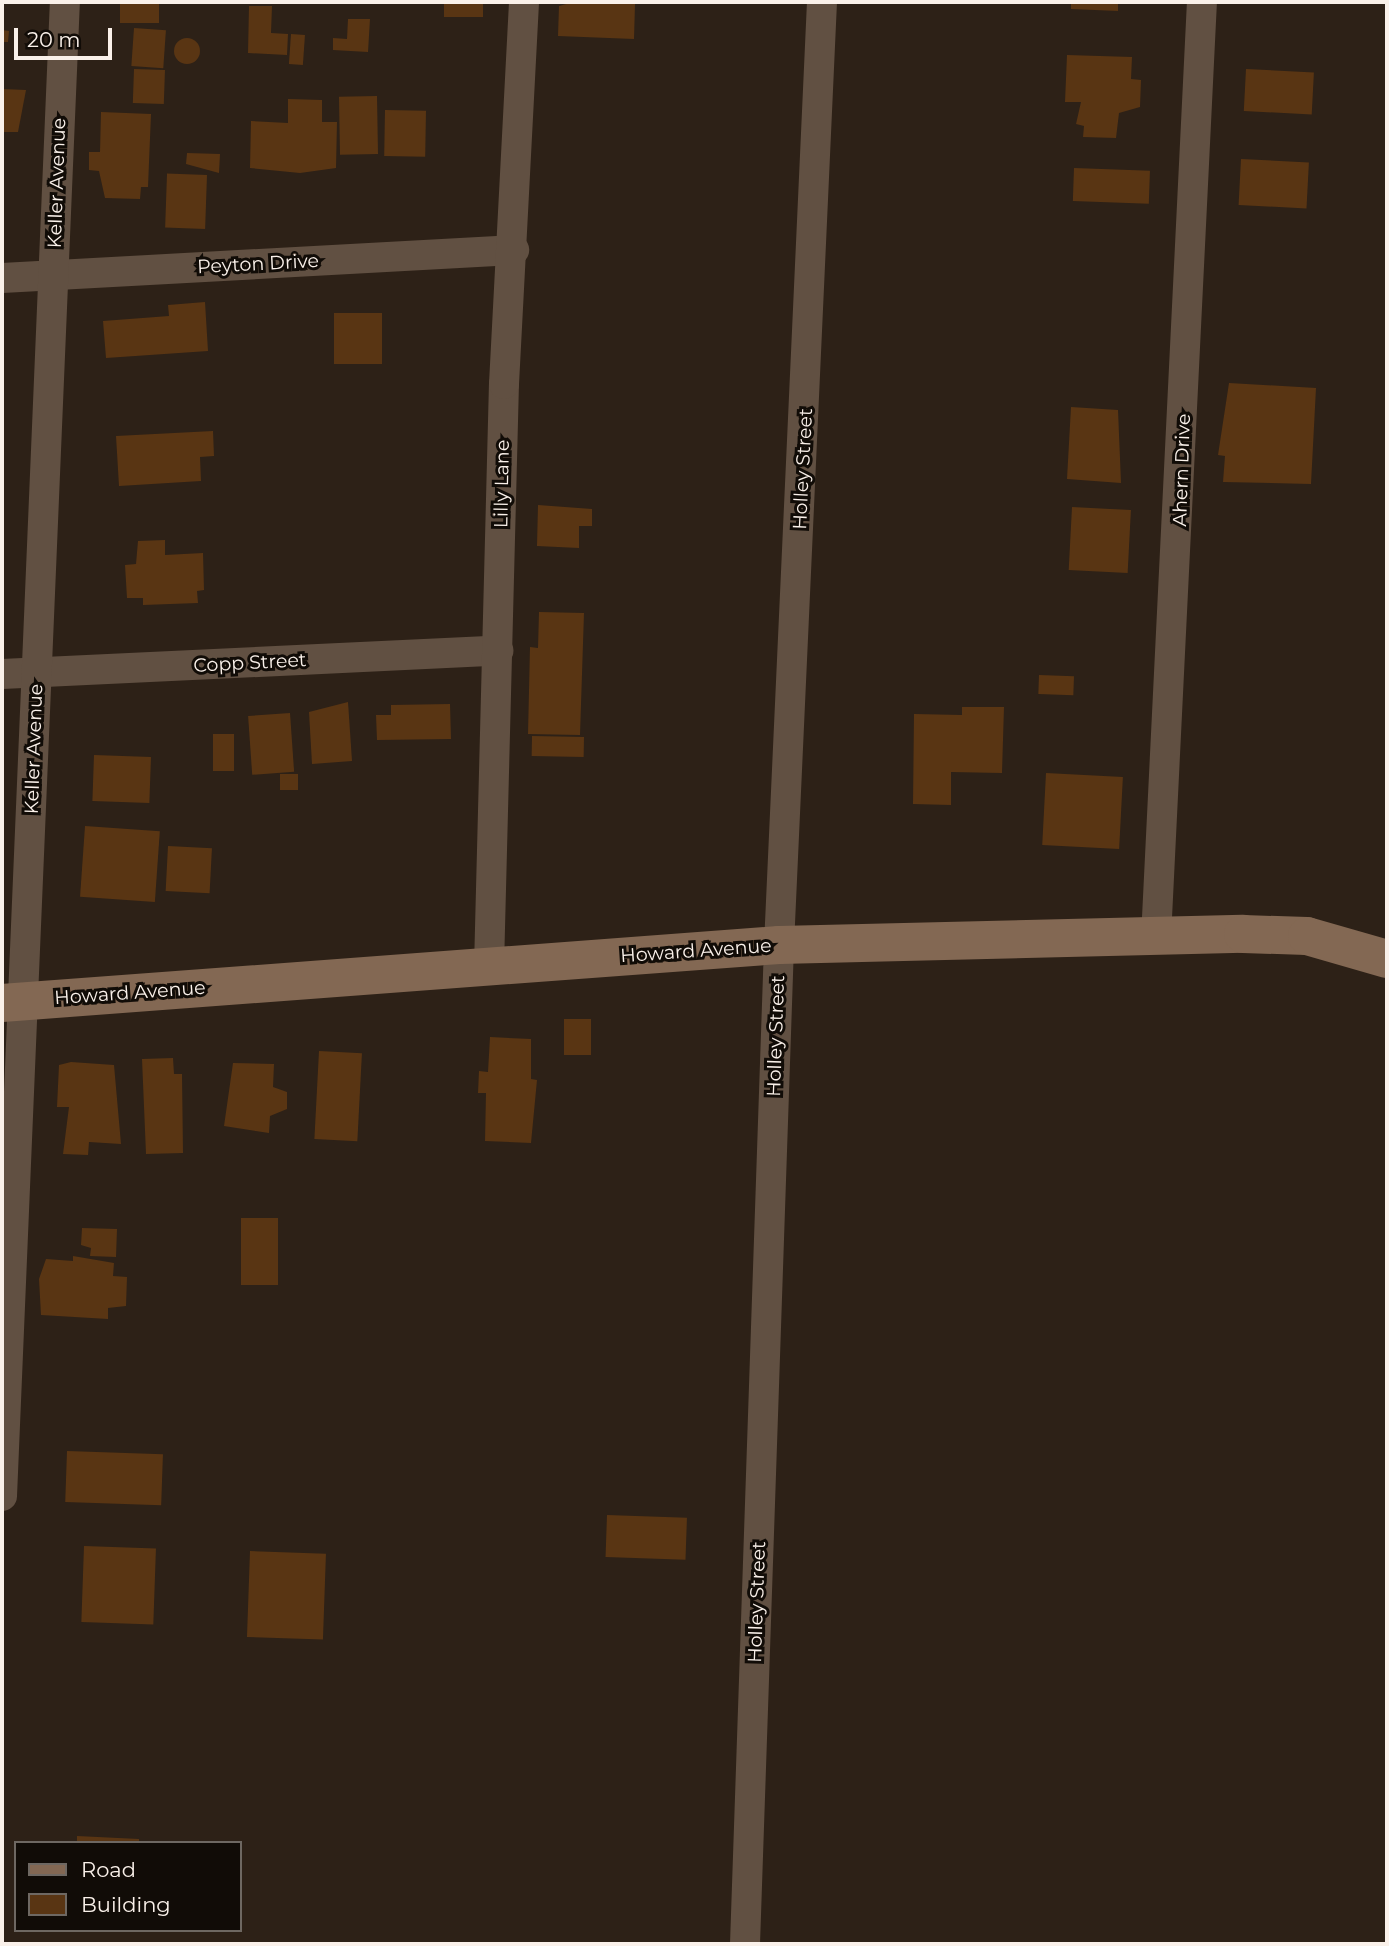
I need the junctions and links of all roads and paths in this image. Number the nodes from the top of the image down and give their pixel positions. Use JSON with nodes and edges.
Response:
{"nodes":[{"id":1,"x":65,"y":2,"type":"edge"},
{"id":2,"x":524,"y":2,"type":"edge"},
{"id":3,"x":822,"y":2,"type":"edge"},
{"id":4,"x":1202,"y":2,"type":"edge"},
{"id":5,"x":514,"y":250,"type":"junction"},
{"id":6,"x":53,"y":275,"type":"junction"},
{"id":7,"x":2,"y":278,"type":"edge"},
{"id":8,"x":498,"y":651,"type":"junction"},
{"id":9,"x":38,"y":673,"type":"junction"},
{"id":10,"x":2,"y":674,"type":"edge"},
{"id":11,"x":1156,"y":938,"type":"junction"},
{"id":12,"x":779,"y":945,"type":"junction"},
{"id":13,"x":1387,"y":959,"type":"edge"},
{"id":14,"x":489,"y":967,"type":"junction"},
{"id":15,"x":13,"y":1002,"type":"edge"},
{"id":16,"x":2,"y":1496,"type":"edge"},
{"id":17,"x":745,"y":1944,"type":"edge"}],
"edges":[{"from":1,"to":6,"type":"street","name":"Keller Avenue"},
{"from":2,"to":5,"type":"street","name":"Lilly Lane"},
{"from":3,"to":12,"type":"street","name":"Holley Street"},
{"from":4,"to":11,"type":"street","name":"Ahern Drive"},
{"from":5,"to":6,"type":"street","name":"Peyton Drive"},
{"from":5,"to":8,"type":"street","name":"Lilly Lane"},
{"from":6,"to":7,"type":"street","name":"Peyton Drive"},
{"from":6,"to":9,"type":"street","name":"Keller Avenue"},
{"from":8,"to":9,"type":"street","name":"Copp Street"},
{"from":8,"to":14,"type":"street","name":"Lilly Lane"},
{"from":9,"to":10,"type":"street","name":"Copp Street"},
{"from":9,"to":15,"type":"street","name":"Keller Avenue"},
{"from":11,"to":12,"type":"main road","name":"Howard Avenue"},
{"from":11,"to":13,"type":"main road","name":"Howard Avenue"},
{"from":12,"to":14,"type":"main road","name":"Howard Avenue"},
{"from":12,"to":17,"type":"street","name":"Holley Street"},
{"from":14,"to":15,"type":"main road","name":"Howard Avenue"},
{"from":15,"to":16,"type":"street","name":"Keller Avenue"}]}
